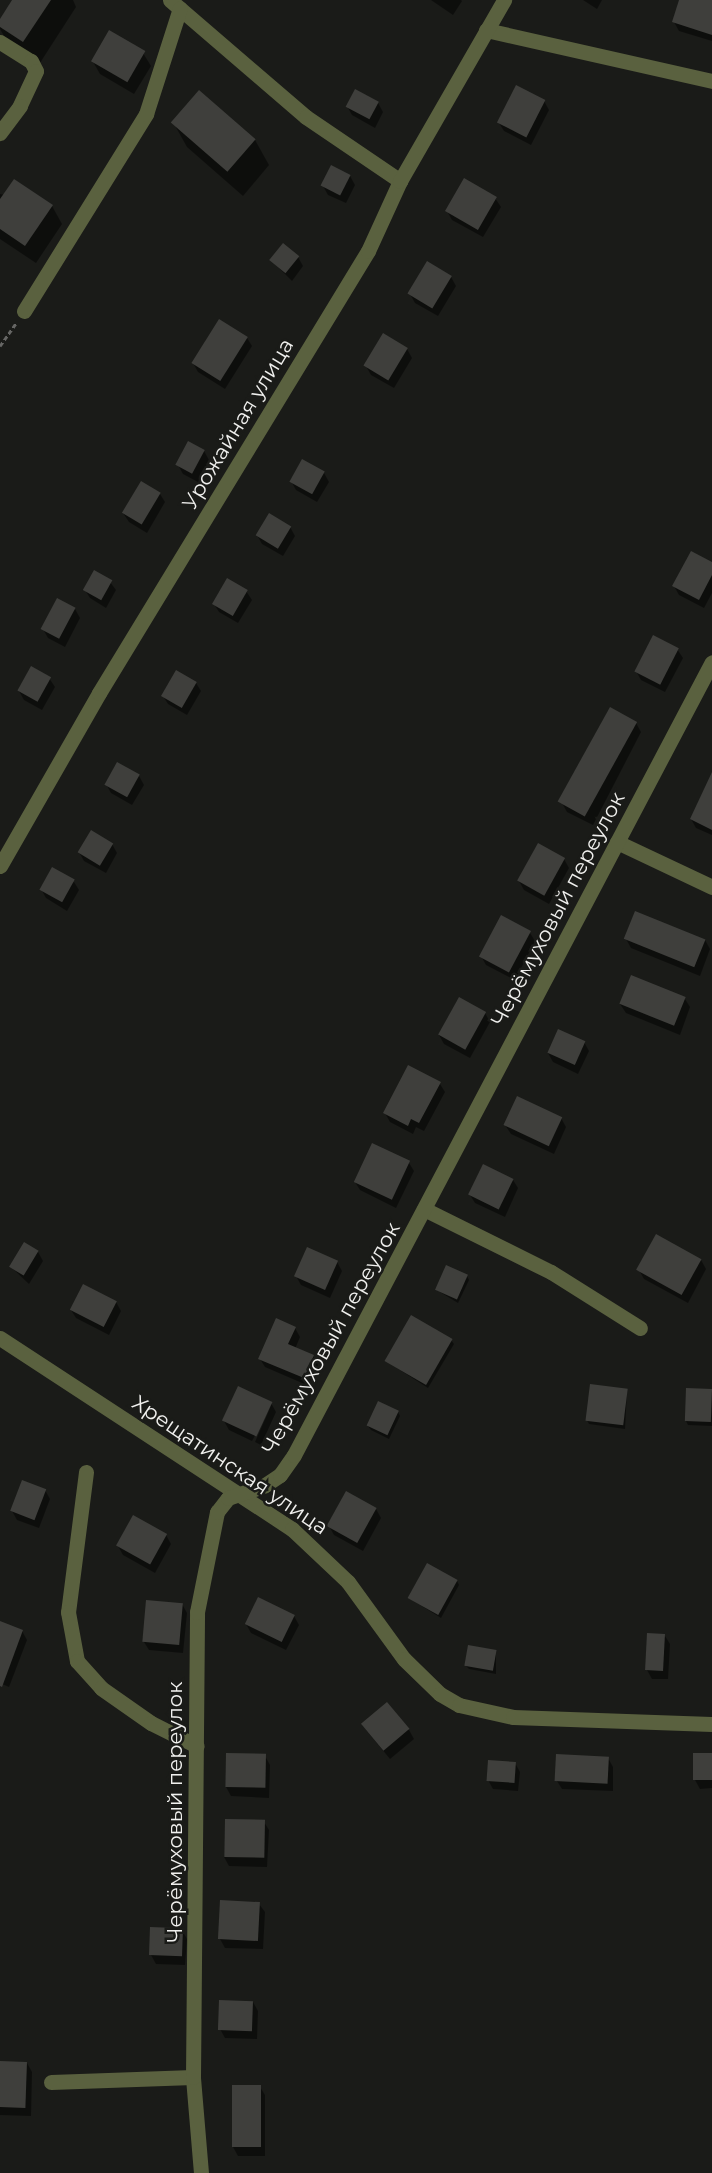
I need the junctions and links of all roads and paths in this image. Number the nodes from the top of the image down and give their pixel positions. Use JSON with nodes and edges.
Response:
{"nodes":[{"id":1,"x":504,"y":0,"type":"edge"},
{"id":2,"x":175,"y":4,"type":"edge"},
{"id":3,"x":486,"y":30,"type":"junction"},
{"id":4,"x":0,"y":42,"type":"edge"},
{"id":5,"x":712,"y":81,"type":"edge"},
{"id":6,"x":0,"y":133,"type":"edge"},
{"id":7,"x":400,"y":181,"type":"junction"},
{"id":8,"x":24,"y":311,"type":"joint"},
{"id":9,"x":0,"y":346,"type":"edge"},
{"id":10,"x":712,"y":662,"type":"edge"},
{"id":11,"x":617,"y":842,"type":"junction"},
{"id":12,"x":0,"y":866,"type":"edge"},
{"id":13,"x":712,"y":887,"type":"edge"},
{"id":14,"x":424,"y":1209,"type":"junction"},
{"id":15,"x":640,"y":1328,"type":"dead end"},
{"id":16,"x":0,"y":1338,"type":"edge"},
{"id":17,"x":86,"y":1472,"type":"dead end"},
{"id":18,"x":242,"y":1494,"type":"junction"},
{"id":19,"x":712,"y":1724,"type":"edge"},
{"id":20,"x":197,"y":1746,"type":"junction"},
{"id":21,"x":193,"y":2077,"type":"junction"},
{"id":22,"x":51,"y":2082,"type":"dead end"},
{"id":23,"x":201,"y":2173,"type":"edge"}],
"edges":[{"from":1,"to":3,"type":"street","name":"Урожайная улица"},
{"from":2,"to":7,"type":"street"},
{"from":2,"to":8,"type":"street"},
{"from":3,"to":5,"type":"street"},
{"from":3,"to":7,"type":"street","name":"Урожайная улица"},
{"from":4,"to":6,"type":"street"},
{"from":7,"to":12,"type":"street","name":"Урожайная улица"},
{"from":8,"to":9,"type":"path"},
{"from":10,"to":11,"type":"street","name":"Черёмуховый переулок"},
{"from":11,"to":13,"type":"street"},
{"from":11,"to":14,"type":"street","name":"Черёмуховый переулок"},
{"from":14,"to":15,"type":"street"},
{"from":14,"to":18,"type":"street","name":"Черёмуховый переулок"},
{"from":16,"to":18,"type":"street","name":"Хрещатинская улица"},
{"from":17,"to":20,"type":"street"},
{"from":18,"to":19,"type":"street","name":"Хрещатинская улица"},
{"from":18,"to":20,"type":"street","name":"Черёмуховый переулок"},
{"from":20,"to":21,"type":"street","name":"Черёмуховый переулок"},
{"from":21,"to":22,"type":"street"},
{"from":21,"to":23,"type":"street","name":"Черёмуховый переулок"}]}
